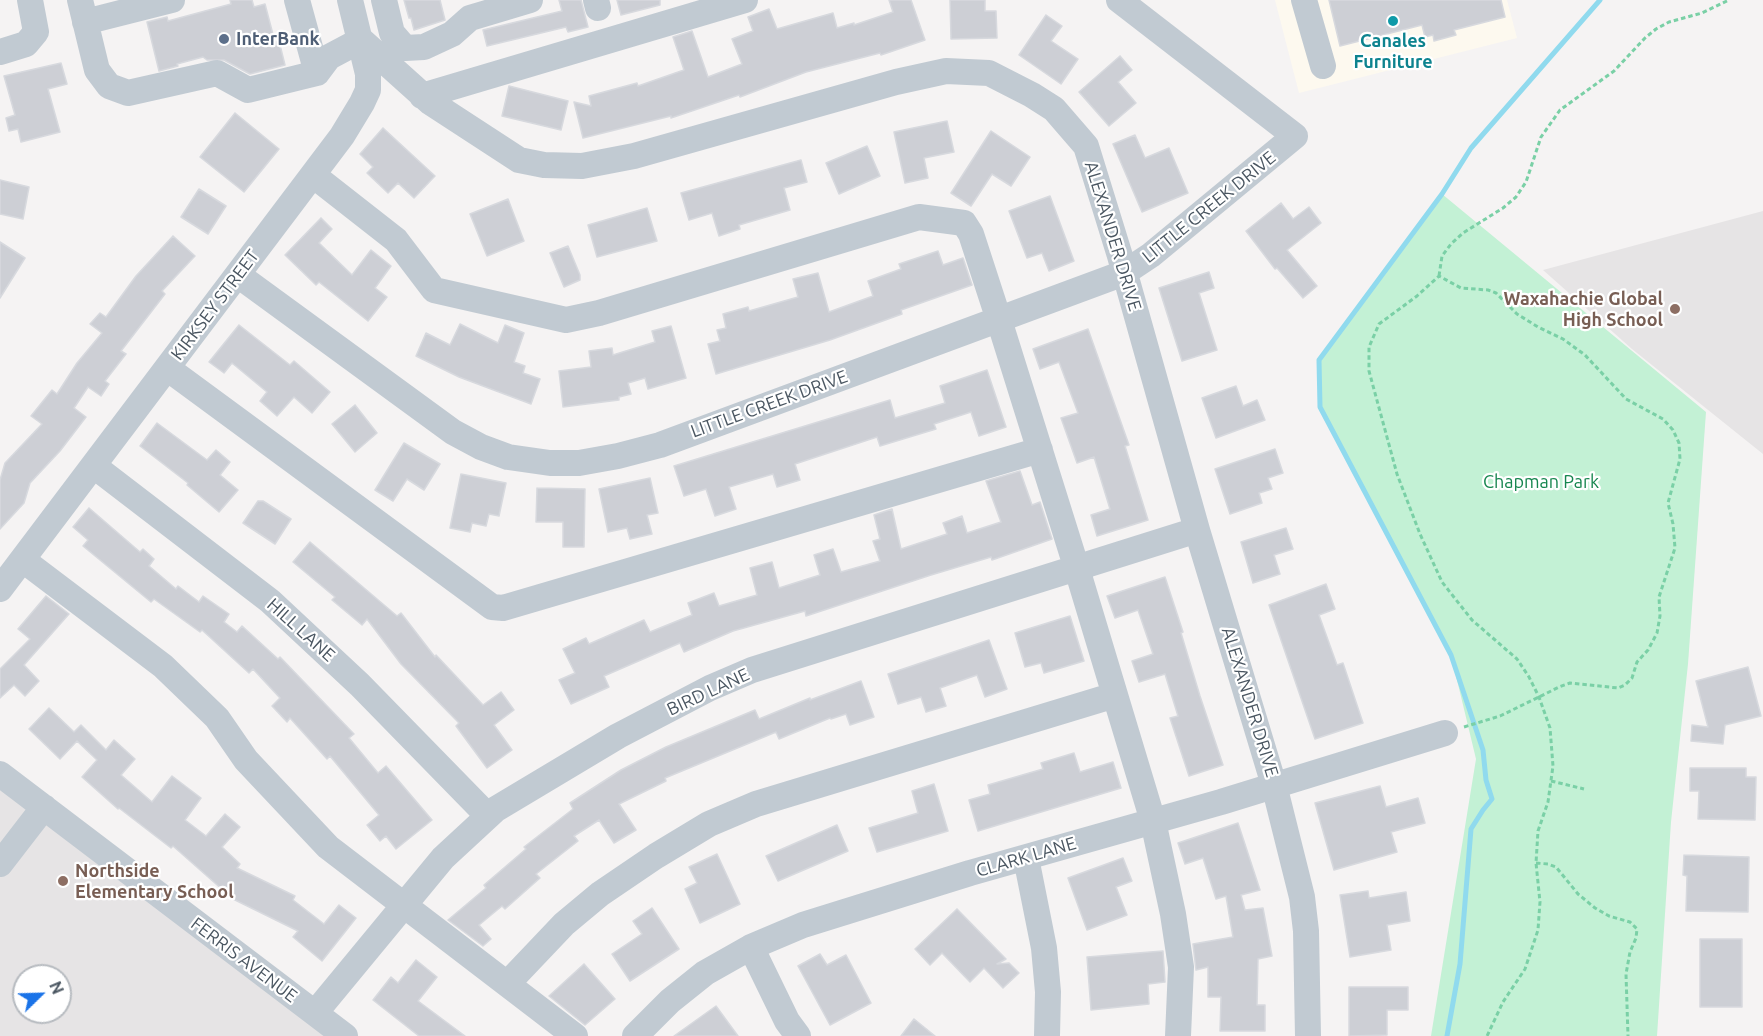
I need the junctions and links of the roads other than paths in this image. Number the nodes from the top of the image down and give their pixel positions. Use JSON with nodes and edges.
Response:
{"nodes":[{"id":1,"x":30,"y":0,"type":"edge"},
{"id":2,"x":172,"y":0,"type":"edge"},
{"id":3,"x":297,"y":0,"type":"edge"},
{"id":4,"x":350,"y":0,"type":"edge"},
{"id":5,"x":384,"y":0,"type":"edge"},
{"id":6,"x":530,"y":0,"type":"edge"},
{"id":7,"x":745,"y":0,"type":"edge"},
{"id":8,"x":1119,"y":0,"type":"edge"},
{"id":9,"x":1304,"y":0,"type":"edge"},
{"id":10,"x":82,"y":11,"type":"edge"},
{"id":11,"x":361,"y":40,"type":"junction"},
{"id":12,"x":0,"y":52,"type":"edge"},
{"id":13,"x":1323,"y":66,"type":"dead end"},
{"id":14,"x":317,"y":73,"type":"junction"},
{"id":15,"x":422,"y":96,"type":"junction"},
{"id":16,"x":313,"y":175,"type":"junction"},
{"id":17,"x":1124,"y":273,"type":"junction"},
{"id":18,"x":238,"y":275,"type":"junction"},
{"id":19,"x":999,"y":320,"type":"junction"},
{"id":20,"x":167,"y":368,"type":"junction"},
{"id":21,"x":1040,"y":450,"type":"junction"},
{"id":22,"x":93,"y":466,"type":"junction"},
{"id":23,"x":1197,"y":530,"type":"junction"},
{"id":24,"x":22,"y":560,"type":"junction"},
{"id":25,"x":1077,"y":568,"type":"junction"},
{"id":26,"x":0,"y":589,"type":"edge"},
{"id":27,"x":1115,"y":695,"type":"junction"},
{"id":28,"x":1450,"y":731,"type":"road end"},
{"id":29,"x":0,"y":774,"type":"edge"},
{"id":30,"x":1274,"y":785,"type":"junction"},
{"id":31,"x":44,"y":807,"type":"junction"},
{"id":32,"x":488,"y":816,"type":"junction"},
{"id":33,"x":1153,"y":821,"type":"junction"},
{"id":34,"x":1026,"y":858,"type":"junction"},
{"id":35,"x":0,"y":864,"type":"edge"},
{"id":36,"x":405,"y":906,"type":"junction"},
{"id":37,"x":751,"y":947,"type":"junction"},
{"id":38,"x":507,"y":984,"type":"junction"},
{"id":39,"x":315,"y":1013,"type":"junction"},
{"id":40,"x":345,"y":1036,"type":"edge"},
{"id":41,"x":575,"y":1036,"type":"edge"},
{"id":42,"x":635,"y":1036,"type":"edge"},
{"id":43,"x":798,"y":1036,"type":"edge"},
{"id":44,"x":1047,"y":1036,"type":"edge"},
{"id":45,"x":1178,"y":1036,"type":"edge"},
{"id":46,"x":1308,"y":1036,"type":"edge"}],
"edges":[{"from":1,"to":12,"type":"street"},
{"from":2,"to":10,"type":"street"},
{"from":3,"to":14,"type":"street"},
{"from":4,"to":11,"type":"street","name":"KIRKSEY STREET"},
{"from":5,"to":6,"type":"street"},
{"from":7,"to":15,"type":"street"},
{"from":8,"to":17,"type":"street","name":"LITTLE CREEK DRIVE"},
{"from":9,"to":13,"type":"street"},
{"from":10,"to":14,"type":"street"},
{"from":11,"to":14,"type":"street"},
{"from":11,"to":15,"type":"street","name":"ALEXANDER DRIVE"},
{"from":11,"to":16,"type":"street","name":"KIRKSEY STREET"},
{"from":15,"to":17,"type":"street","name":"ALEXANDER DRIVE"},
{"from":16,"to":18,"type":"street","name":"KIRKSEY STREET"},
{"from":16,"to":19,"type":"street"},
{"from":17,"to":19,"type":"street","name":"LITTLE CREEK DRIVE"},
{"from":17,"to":23,"type":"street","name":"ALEXANDER DRIVE"},
{"from":18,"to":19,"type":"street","name":"LITTLE CREEK DRIVE"},
{"from":18,"to":20,"type":"street","name":"KIRKSEY STREET"},
{"from":19,"to":21,"type":"street"},
{"from":20,"to":21,"type":"street"},
{"from":20,"to":22,"type":"street","name":"KIRKSEY STREET"},
{"from":21,"to":25,"type":"street"},
{"from":22,"to":24,"type":"street","name":"KIRKSEY STREET"},
{"from":22,"to":32,"type":"street","name":"HILL LANE"},
{"from":23,"to":25,"type":"street","name":"BIRD LANE"},
{"from":23,"to":30,"type":"street","name":"ALEXANDER DRIVE"},
{"from":24,"to":26,"type":"street","name":"KIRKSEY STREET"},
{"from":24,"to":36,"type":"street"},
{"from":25,"to":27,"type":"street"},
{"from":25,"to":32,"type":"street","name":"BIRD LANE"},
{"from":27,"to":33,"type":"street"},
{"from":27,"to":38,"type":"street"},
{"from":28,"to":30,"type":"street","name":"CLARK LANE"},
{"from":29,"to":31,"type":"street","name":"FERRIS AVENUE"},
{"from":30,"to":33,"type":"street","name":"CLARK LANE"},
{"from":30,"to":46,"type":"street","name":"ALEXANDER DRIVE"},
{"from":31,"to":35,"type":"street"},
{"from":31,"to":39,"type":"street","name":"FERRIS AVENUE"},
{"from":32,"to":36,"type":"street","name":"BIRD LANE"},
{"from":33,"to":34,"type":"street","name":"CLARK LANE"},
{"from":33,"to":45,"type":"street"},
{"from":34,"to":37,"type":"street","name":"CLARK LANE"},
{"from":34,"to":44,"type":"street"},
{"from":36,"to":38,"type":"street"},
{"from":36,"to":39,"type":"street","name":"BIRD LANE"},
{"from":37,"to":42,"type":"street","name":"CLARK LANE"},
{"from":37,"to":43,"type":"street"},
{"from":38,"to":41,"type":"street"},
{"from":39,"to":40,"type":"street","name":"FERRIS AVENUE"}]}
